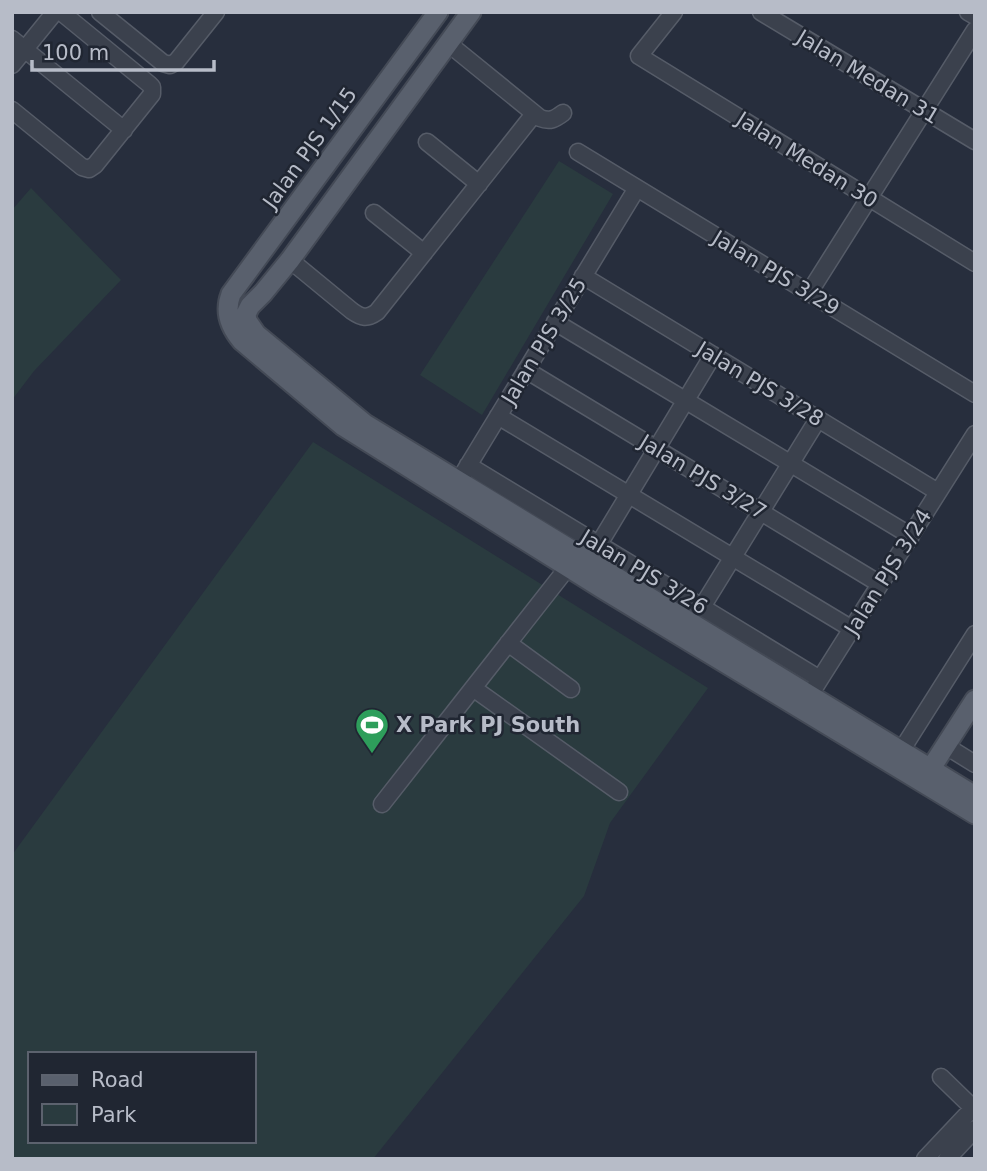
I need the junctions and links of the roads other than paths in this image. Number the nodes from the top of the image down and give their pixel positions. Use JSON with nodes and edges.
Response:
{"nodes":[{"id":1,"x":55,"y":12,"type":"edge"},
{"id":2,"x":61,"y":12,"type":"edge"},
{"id":3,"x":100,"y":12,"type":"edge"},
{"id":4,"x":438,"y":12,"type":"edge"},
{"id":5,"x":471,"y":12,"type":"edge"},
{"id":6,"x":674,"y":12,"type":"edge"},
{"id":7,"x":761,"y":12,"type":"edge"},
{"id":8,"x":968,"y":12,"type":"edge"},
{"id":9,"x":207,"y":16,"type":"edge"},
{"id":10,"x":975,"y":16,"type":"edge"},
{"id":11,"x":975,"y":30,"type":"edge"},
{"id":12,"x":19,"y":44,"type":"edge"},
{"id":13,"x":449,"y":44,"type":"junction"},
{"id":14,"x":12,"y":65,"type":"edge"},
{"id":15,"x":12,"y":110,"type":"edge"},
{"id":16,"x":923,"y":110,"type":"junction"},
{"id":17,"x":563,"y":113,"type":"dead end"},
{"id":18,"x":534,"y":114,"type":"junction"},
{"id":19,"x":124,"y":130,"type":"junction"},
{"id":20,"x":975,"y":141,"type":"edge"},
{"id":21,"x":427,"y":142,"type":"dead end"},
{"id":22,"x":578,"y":152,"type":"dead end"},
{"id":23,"x":480,"y":184,"type":"junction"},
{"id":24,"x":637,"y":188,"type":"junction"},
{"id":25,"x":869,"y":198,"type":"junction"},
{"id":26,"x":374,"y":213,"type":"dead end"},
{"id":27,"x":424,"y":253,"type":"junction"},
{"id":28,"x":290,"y":260,"type":"junction"},
{"id":29,"x":975,"y":263,"type":"edge"},
{"id":30,"x":583,"y":276,"type":"junction"},
{"id":31,"x":809,"y":293,"type":"junction"},
{"id":32,"x":237,"y":314,"type":"junction"},
{"id":33,"x":555,"y":322,"type":"junction"},
{"id":34,"x":266,"y":343,"type":"junction"},
{"id":35,"x":713,"y":355,"type":"junction"},
{"id":36,"x":526,"y":370,"type":"junction"},
{"id":37,"x":975,"y":394,"type":"edge"},
{"id":38,"x":686,"y":401,"type":"junction"},
{"id":39,"x":498,"y":416,"type":"junction"},
{"id":40,"x":818,"y":419,"type":"junction"},
{"id":41,"x":975,"y":434,"type":"edge"},
{"id":42,"x":657,"y":449,"type":"junction"},
{"id":43,"x":790,"y":463,"type":"junction"},
{"id":44,"x":459,"y":480,"type":"junction"},
{"id":45,"x":938,"y":492,"type":"junction"},
{"id":46,"x":629,"y":494,"type":"junction"},
{"id":47,"x":761,"y":512,"type":"junction"},
{"id":48,"x":911,"y":536,"type":"junction"},
{"id":49,"x":598,"y":544,"type":"junction"},
{"id":50,"x":733,"y":557,"type":"junction"},
{"id":51,"x":568,"y":567,"type":"junction"},
{"id":52,"x":880,"y":584,"type":"junction"},
{"id":53,"x":702,"y":607,"type":"junction"},
{"id":54,"x":852,"y":629,"type":"junction"},
{"id":55,"x":975,"y":634,"type":"edge"},
{"id":56,"x":508,"y":643,"type":"junction"},
{"id":57,"x":820,"y":679,"type":"junction"},
{"id":58,"x":473,"y":688,"type":"junction"},
{"id":59,"x":570,"y":689,"type":"dead end"},
{"id":60,"x":975,"y":700,"type":"edge"},
{"id":61,"x":805,"y":703,"type":"junction"},
{"id":62,"x":946,"y":746,"type":"junction"},
{"id":63,"x":901,"y":751,"type":"junction"},
{"id":64,"x":975,"y":764,"type":"edge"},
{"id":65,"x":927,"y":776,"type":"junction"},
{"id":66,"x":619,"y":792,"type":"dead end"},
{"id":67,"x":975,"y":796,"type":"edge"},
{"id":68,"x":382,"y":804,"type":"dead end"},
{"id":69,"x":975,"y":814,"type":"edge"},
{"id":70,"x":941,"y":1077,"type":"dead end"},
{"id":71,"x":974,"y":1108,"type":"edge"},
{"id":72,"x":975,"y":1129,"type":"edge"},
{"id":73,"x":925,"y":1159,"type":"edge"},
{"id":74,"x":947,"y":1159,"type":"edge"}],
"edges":[{"from":1,"to":12,"type":"street"},
{"from":2,"to":19,"type":"street"},
{"from":3,"to":9,"type":"street"},
{"from":4,"to":32,"type":"main road","name":"Jalan PJS 1/15"},
{"from":5,"to":13,"type":"main road"},
{"from":6,"to":25,"type":"street","name":"Jalan Medan 30"},
{"from":7,"to":16,"type":"street","name":"Jalan Medan 31"},
{"from":8,"to":10,"type":"street"},
{"from":11,"to":16,"type":"street"},
{"from":12,"to":14,"type":"street"},
{"from":12,"to":19,"type":"street"},
{"from":13,"to":18,"type":"street"},
{"from":13,"to":28,"type":"main road"},
{"from":15,"to":19,"type":"street"},
{"from":16,"to":20,"type":"street","name":"Jalan Medan 31"},
{"from":16,"to":25,"type":"street"},
{"from":17,"to":18,"type":"street"},
{"from":18,"to":23,"type":"street"},
{"from":21,"to":23,"type":"street"},
{"from":22,"to":24,"type":"street","name":"Jalan PJS 3/29"},
{"from":23,"to":27,"type":"street"},
{"from":24,"to":30,"type":"street","name":"Jalan PJS 3/25"},
{"from":24,"to":31,"type":"street","name":"Jalan PJS 3/29"},
{"from":25,"to":29,"type":"street","name":"Jalan Medan 30"},
{"from":25,"to":31,"type":"street"},
{"from":26,"to":27,"type":"street"},
{"from":27,"to":28,"type":"street"},
{"from":28,"to":32,"type":"main road"},
{"from":28,"to":34,"type":"main road"},
{"from":30,"to":33,"type":"street","name":"Jalan PJS 3/25"},
{"from":30,"to":35,"type":"street","name":"Jalan PJS 3/28"},
{"from":31,"to":37,"type":"street","name":"Jalan PJS 3/29"},
{"from":32,"to":34,"type":"main road"},
{"from":32,"to":44,"type":"main road"},
{"from":33,"to":36,"type":"street","name":"Jalan PJS 3/25"},
{"from":33,"to":38,"type":"street"},
{"from":34,"to":44,"type":"main road"},
{"from":35,"to":38,"type":"street"},
{"from":35,"to":40,"type":"street","name":"Jalan PJS 3/28"},
{"from":36,"to":39,"type":"street","name":"Jalan PJS 3/25"},
{"from":36,"to":42,"type":"street","name":"Jalan PJS 3/27"},
{"from":38,"to":42,"type":"street"},
{"from":38,"to":43,"type":"street"},
{"from":39,"to":44,"type":"street","name":"Jalan PJS 3/25"},
{"from":39,"to":46,"type":"street"},
{"from":40,"to":43,"type":"street"},
{"from":40,"to":45,"type":"street","name":"Jalan PJS 3/28"},
{"from":41,"to":45,"type":"street","name":"Jalan PJS 3/24"},
{"from":42,"to":46,"type":"street"},
{"from":42,"to":47,"type":"street","name":"Jalan PJS 3/27"},
{"from":43,"to":47,"type":"street"},
{"from":43,"to":48,"type":"street"},
{"from":44,"to":49,"type":"street","name":"Jalan PJS 3/26"},
{"from":44,"to":51,"type":"main road"},
{"from":44,"to":61,"type":"main road"},
{"from":45,"to":48,"type":"street","name":"Jalan PJS 3/24"},
{"from":46,"to":49,"type":"street"},
{"from":46,"to":50,"type":"street"},
{"from":47,"to":50,"type":"street"},
{"from":47,"to":52,"type":"street","name":"Jalan PJS 3/27"},
{"from":48,"to":52,"type":"street","name":"Jalan PJS 3/24"},
{"from":49,"to":53,"type":"street","name":"Jalan PJS 3/26"},
{"from":50,"to":53,"type":"street"},
{"from":50,"to":54,"type":"street"},
{"from":51,"to":56,"type":"street"},
{"from":51,"to":61,"type":"main road"},
{"from":52,"to":54,"type":"street","name":"Jalan PJS 3/24"},
{"from":53,"to":57,"type":"street","name":"Jalan PJS 3/26"},
{"from":54,"to":57,"type":"street","name":"Jalan PJS 3/24"},
{"from":55,"to":63,"type":"street"},
{"from":56,"to":58,"type":"street"},
{"from":56,"to":59,"type":"street"},
{"from":57,"to":61,"type":"street","name":"Jalan PJS 3/24"},
{"from":58,"to":66,"type":"street"},
{"from":58,"to":68,"type":"street"},
{"from":60,"to":62,"type":"main road"},
{"from":61,"to":63,"type":"main road"},
{"from":61,"to":65,"type":"main road"},
{"from":62,"to":64,"type":"street"},
{"from":62,"to":65,"type":"main road"},
{"from":63,"to":65,"type":"main road"},
{"from":65,"to":67,"type":"main road"},
{"from":65,"to":69,"type":"main road"},
{"from":70,"to":71,"type":"street"},
{"from":71,"to":73,"type":"street"},
{"from":72,"to":74,"type":"street"}]}
